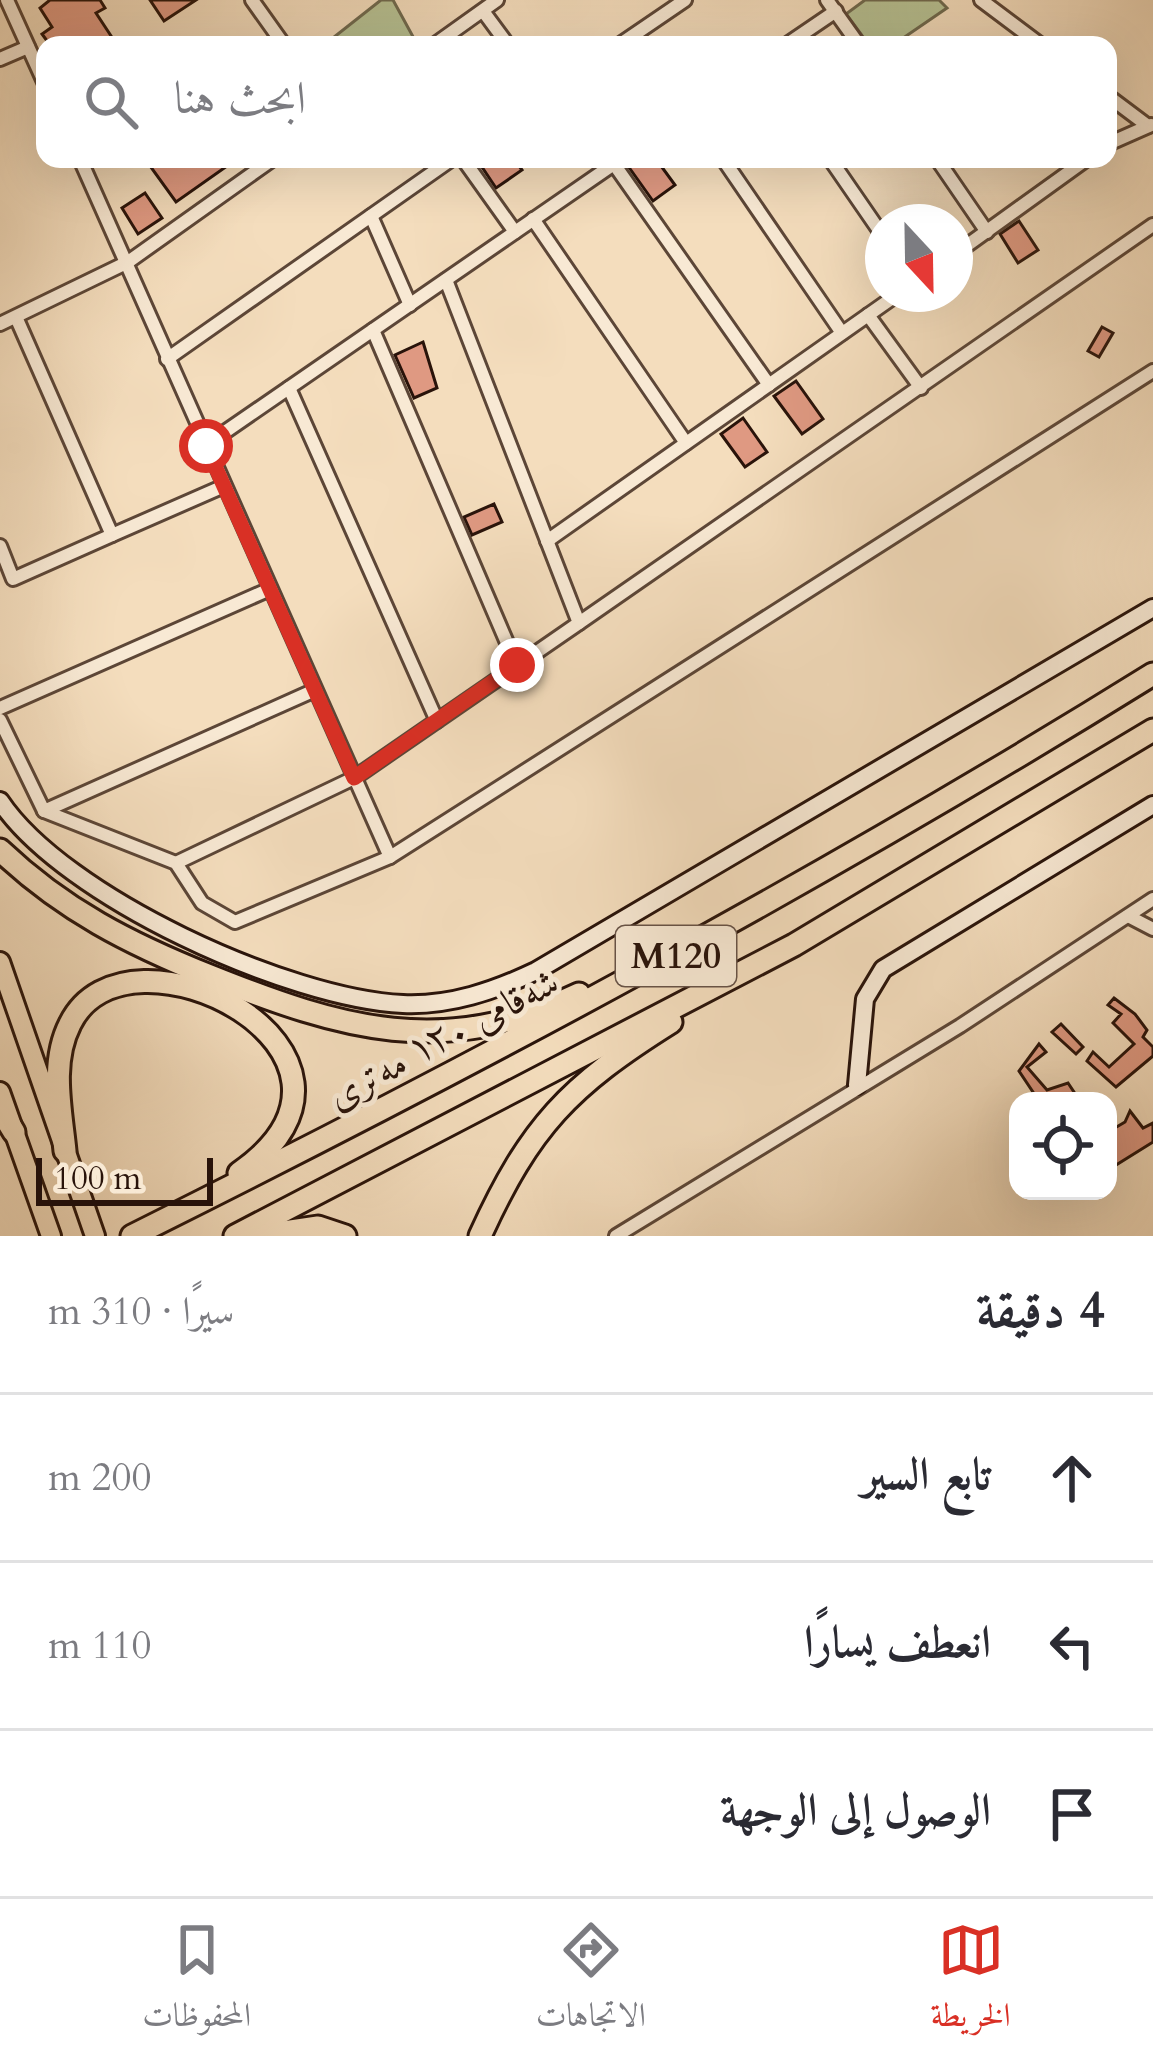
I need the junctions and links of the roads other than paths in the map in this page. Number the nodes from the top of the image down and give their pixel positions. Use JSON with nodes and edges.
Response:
{"nodes":[{"id":1,"x":7,"y":0,"type":"edge"},
{"id":2,"x":252,"y":0,"type":"edge"},
{"id":3,"x":497,"y":0,"type":"edge"},
{"id":4,"x":685,"y":0,"type":"edge"},
{"id":5,"x":981,"y":0,"type":"edge"},
{"id":6,"x":831,"y":6,"type":"edge"},
{"id":7,"x":483,"y":11,"type":"junction"},
{"id":8,"x":278,"y":36,"type":"edge"},
{"id":9,"x":447,"y":36,"type":"edge"},
{"id":10,"x":501,"y":36,"type":"edge"},
{"id":11,"x":632,"y":36,"type":"edge"},
{"id":12,"x":796,"y":36,"type":"edge"},
{"id":13,"x":853,"y":36,"type":"edge"},
{"id":14,"x":1029,"y":36,"type":"edge"},
{"id":15,"x":28,"y":47,"type":"junction"},
{"id":16,"x":0,"y":59,"type":"edge"},
{"id":17,"x":36,"y":64,"type":"edge"},
{"id":18,"x":1117,"y":102,"type":"edge"},
{"id":19,"x":1150,"y":125,"type":"edge"},
{"id":20,"x":1117,"y":140,"type":"edge"},
{"id":21,"x":84,"y":168,"type":"edge"},
{"id":22,"x":260,"y":168,"type":"edge"},
{"id":23,"x":439,"y":168,"type":"edge"},
{"id":24,"x":469,"y":168,"type":"edge"},
{"id":25,"x":607,"y":168,"type":"edge"},
{"id":26,"x":622,"y":168,"type":"edge"},
{"id":27,"x":729,"y":168,"type":"edge"},
{"id":28,"x":836,"y":168,"type":"edge"},
{"id":29,"x":943,"y":168,"type":"edge"},
{"id":30,"x":1075,"y":168,"type":"edge"},
{"id":31,"x":865,"y":210,"type":"edge"},
{"id":32,"x":371,"y":216,"type":"junction"},
{"id":33,"x":533,"y":219,"type":"junction"},
{"id":34,"x":1153,"y":225,"type":"edge"},
{"id":35,"x":514,"y":232,"type":"junction"},
{"id":36,"x":987,"y":232,"type":"junction"},
{"id":37,"x":973,"y":242,"type":"edge"},
{"id":38,"x":128,"y":262,"type":"junction"},
{"id":39,"x":446,"y":280,"type":"junction"},
{"id":40,"x":410,"y":304,"type":"junction"},
{"id":41,"x":872,"y":312,"type":"edge"},
{"id":42,"x":868,"y":315,"type":"junction"},
{"id":43,"x":16,"y":317,"type":"junction"},
{"id":44,"x":0,"y":324,"type":"edge"},
{"id":45,"x":373,"y":330,"type":"junction"},
{"id":46,"x":842,"y":333,"type":"junction"},
{"id":47,"x":167,"y":359,"type":"junction"},
{"id":48,"x":1153,"y":371,"type":"edge"},
{"id":49,"x":769,"y":385,"type":"junction"},
{"id":50,"x":289,"y":388,"type":"junction"},
{"id":51,"x":921,"y":388,"type":"junction"},
{"id":52,"x":686,"y":443,"type":"junction"},
{"id":53,"x":206,"y":446,"type":"junction"},
{"id":54,"x":224,"y":486,"type":"junction"},
{"id":55,"x":112,"y":535,"type":"junction"},
{"id":56,"x":547,"y":541,"type":"junction"},
{"id":57,"x":0,"y":546,"type":"edge"},
{"id":58,"x":7,"y":581,"type":"edge"},
{"id":59,"x":270,"y":589,"type":"junction"},
{"id":60,"x":1153,"y":608,"type":"edge"},
{"id":61,"x":578,"y":623,"type":"junction"},
{"id":62,"x":517,"y":665,"type":"junction"},
{"id":63,"x":1153,"y":674,"type":"edge"},
{"id":64,"x":315,"y":690,"type":"junction"},
{"id":65,"x":0,"y":708,"type":"edge"},
{"id":66,"x":0,"y":720,"type":"edge"},
{"id":67,"x":437,"y":722,"type":"junction"},
{"id":68,"x":1153,"y":730,"type":"edge"},
{"id":69,"x":354,"y":778,"type":"junction"},
{"id":70,"x":0,"y":801,"type":"edge"},
{"id":71,"x":1153,"y":805,"type":"edge"},
{"id":72,"x":44,"y":812,"type":"junction"},
{"id":73,"x":0,"y":850,"type":"edge"},
{"id":74,"x":389,"y":857,"type":"junction"},
{"id":75,"x":176,"y":863,"type":"junction"},
{"id":76,"x":1153,"y":899,"type":"edge"},
{"id":77,"x":1128,"y":916,"type":"junction"},
{"id":78,"x":1153,"y":929,"type":"edge"},
{"id":79,"x":717,"y":934,"type":"junction"},
{"id":80,"x":794,"y":945,"type":"junction"},
{"id":81,"x":0,"y":962,"type":"edge"},
{"id":82,"x":857,"y":1085,"type":"junction"},
{"id":83,"x":0,"y":1092,"type":"edge"},
{"id":84,"x":0,"y":1108,"type":"edge"},
{"id":85,"x":14,"y":1132,"type":"junction"},
{"id":86,"x":65,"y":1151,"type":"junction"},
{"id":87,"x":185,"y":1211,"type":"junction"},
{"id":88,"x":93,"y":1231,"type":"edge"},
{"id":89,"x":51,"y":1236,"type":"edge"},
{"id":90,"x":132,"y":1236,"type":"edge"},
{"id":91,"x":235,"y":1236,"type":"edge"},
{"id":92,"x":257,"y":1236,"type":"edge"},
{"id":93,"x":345,"y":1236,"type":"edge"},
{"id":94,"x":480,"y":1236,"type":"edge"},
{"id":95,"x":616,"y":1236,"type":"edge"}],
"edges":[{"from":1,"to":15,"type":"street"},
{"from":2,"to":8,"type":"street"},
{"from":3,"to":7,"type":"street"},
{"from":4,"to":11,"type":"street"},
{"from":5,"to":14,"type":"street"},
{"from":6,"to":12,"type":"street"},
{"from":6,"to":13,"type":"street"},
{"from":7,"to":9,"type":"street"},
{"from":7,"to":10,"type":"street"},
{"from":15,"to":16,"type":"street"},
{"from":15,"to":17,"type":"street"},
{"from":18,"to":19,"type":"street"},
{"from":19,"to":20,"type":"street"},
{"from":21,"to":38,"type":"street"},
{"from":22,"to":38,"type":"street"},
{"from":23,"to":32,"type":"street"},
{"from":24,"to":35,"type":"street"},
{"from":25,"to":33,"type":"street"},
{"from":26,"to":49,"type":"street"},
{"from":27,"to":46,"type":"street"},
{"from":28,"to":31,"type":"street"},
{"from":29,"to":36,"type":"street"},
{"from":30,"to":36,"type":"street"},
{"from":32,"to":40,"type":"street"},
{"from":32,"to":47,"type":"street"},
{"from":33,"to":35,"type":"street"},
{"from":33,"to":52,"type":"street"},
{"from":34,"to":51,"type":"street"},
{"from":35,"to":39,"type":"street"},
{"from":36,"to":37,"type":"street"},
{"from":38,"to":43,"type":"street"},
{"from":38,"to":47,"type":"street"},
{"from":39,"to":40,"type":"street"},
{"from":39,"to":56,"type":"street"},
{"from":40,"to":45,"type":"street"},
{"from":41,"to":42,"type":"street"},
{"from":42,"to":46,"type":"street"},
{"from":42,"to":51,"type":"street"},
{"from":43,"to":44,"type":"street"},
{"from":43,"to":55,"type":"street"},
{"from":45,"to":50,"type":"street"},
{"from":45,"to":62,"type":"street"},
{"from":46,"to":49,"type":"street"},
{"from":47,"to":53,"type":"street"},
{"from":48,"to":74,"type":"street"},
{"from":49,"to":52,"type":"street"},
{"from":50,"to":53,"type":"street"},
{"from":50,"to":67,"type":"street"},
{"from":51,"to":61,"type":"street"},
{"from":52,"to":56,"type":"street"},
{"from":53,"to":54,"type":"street"},
{"from":54,"to":55,"type":"street"},
{"from":54,"to":59,"type":"street"},
{"from":55,"to":58,"type":"street"},
{"from":56,"to":61,"type":"street"},
{"from":57,"to":58,"type":"street"},
{"from":59,"to":64,"type":"street"},
{"from":59,"to":65,"type":"street"},
{"from":60,"to":70,"type":"street"},
{"from":61,"to":62,"type":"street"},
{"from":62,"to":67,"type":"street"},
{"from":63,"to":79,"type":"highway","name":"شەقامی ١٢٠ مەتری","number":"M120"},
{"from":64,"to":69,"type":"street"},
{"from":64,"to":72,"type":"street"},
{"from":66,"to":72,"type":"street"},
{"from":67,"to":69,"type":"street"},
{"from":68,"to":80,"type":"highway","name":"شەقامی ١٢٠ مەتری","number":"M120"},
{"from":69,"to":74,"type":"street"},
{"from":69,"to":75,"type":"street"},
{"from":71,"to":82,"type":"street"},
{"from":72,"to":75,"type":"street"},
{"from":73,"to":79,"type":"highway"},
{"from":74,"to":75,"type":"street"},
{"from":76,"to":77,"type":"street"},
{"from":77,"to":78,"type":"street"},
{"from":77,"to":82,"type":"street"},
{"from":79,"to":87,"type":"highway","name":"شەقامی ١٢٠ مەتری","number":"M120"},
{"from":80,"to":91,"type":"highway","name":"شەقامی ١٢٠ مەتری","number":"M120"},
{"from":80,"to":94,"type":"highway"},
{"from":81,"to":86,"type":"main road"},
{"from":82,"to":95,"type":"street"},
{"from":83,"to":85,"type":"main road"},
{"from":84,"to":85,"type":"highway"},
{"from":85,"to":89,"type":"main road"},
{"from":86,"to":87,"type":"highway"},
{"from":86,"to":88,"type":"main road"},
{"from":87,"to":90,"type":"highway","name":"شەقامی ١٢٠ مەتری","number":"M120"},
{"from":92,"to":93,"type":"highway"}]}
